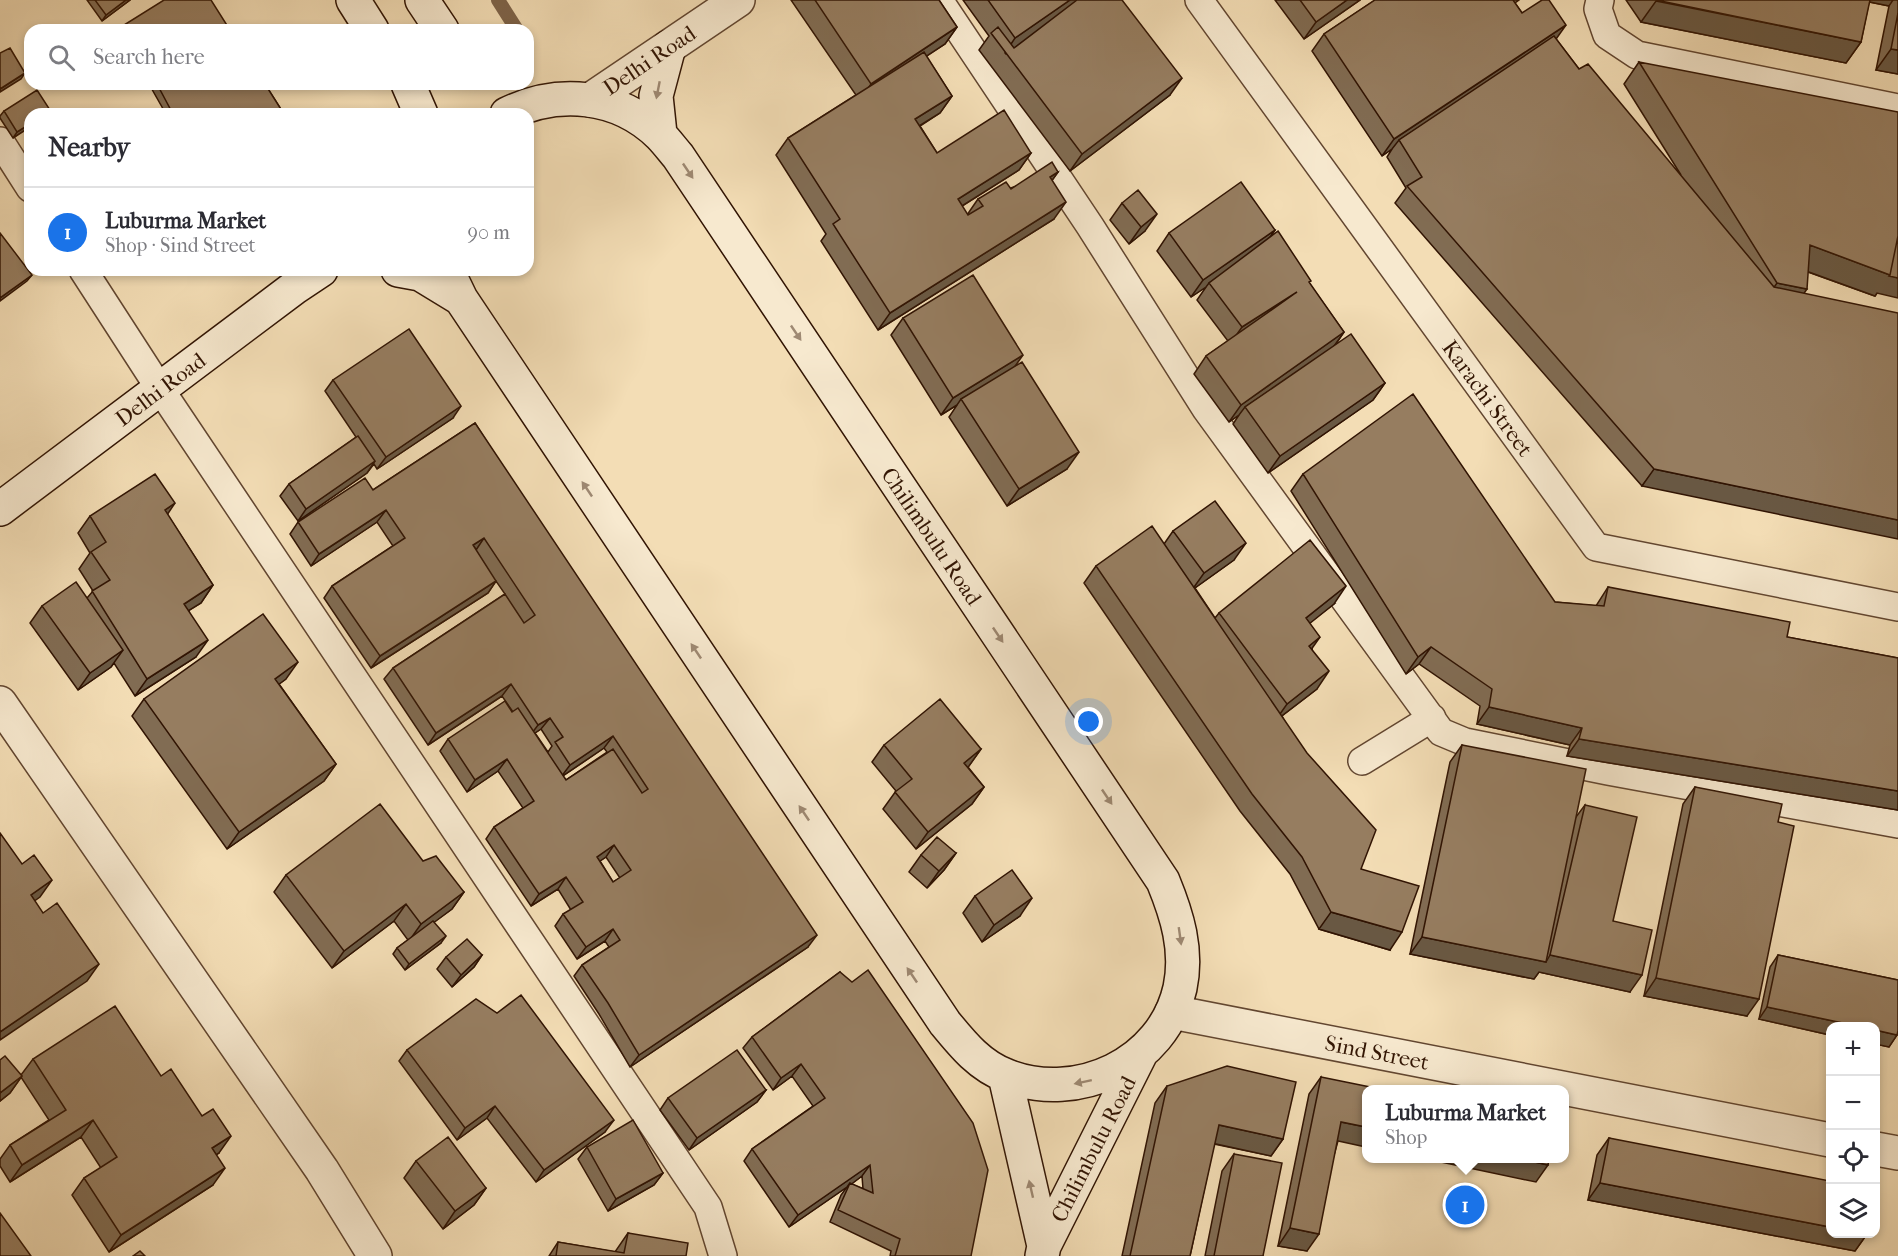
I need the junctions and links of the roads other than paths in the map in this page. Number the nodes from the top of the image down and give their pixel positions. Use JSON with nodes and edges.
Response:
{"nodes":[{"id":1,"x":353,"y":0,"type":"edge"},
{"id":2,"x":422,"y":0,"type":"edge"},
{"id":3,"x":738,"y":0,"type":"edge"},
{"id":4,"x":939,"y":0,"type":"edge"},
{"id":5,"x":1200,"y":0,"type":"edge"},
{"id":6,"x":1600,"y":0,"type":"edge"},
{"id":7,"x":368,"y":24,"type":"edge"},
{"id":8,"x":438,"y":24,"type":"edge"},
{"id":9,"x":669,"y":46,"type":"junction"},
{"id":10,"x":411,"y":90,"type":"edge"},
{"id":11,"x":539,"y":92,"type":"edge"},
{"id":12,"x":590,"y":100,"type":"junction"},
{"id":13,"x":418,"y":108,"type":"edge"},
{"id":14,"x":520,"y":108,"type":"edge"},
{"id":15,"x":1898,"y":108,"type":"edge"},
{"id":16,"x":660,"y":134,"type":"junction"},
{"id":17,"x":0,"y":141,"type":"edge"},
{"id":18,"x":24,"y":179,"type":"edge"},
{"id":19,"x":87,"y":276,"type":"edge"},
{"id":20,"x":312,"y":276,"type":"edge"},
{"id":21,"x":329,"y":276,"type":"edge"},
{"id":22,"x":423,"y":276,"type":"edge"},
{"id":23,"x":450,"y":276,"type":"edge"},
{"id":24,"x":294,"y":288,"type":"junction"},
{"id":25,"x":461,"y":299,"type":"junction"},
{"id":26,"x":160,"y":389,"type":"junction"},
{"id":27,"x":0,"y":509,"type":"edge"},
{"id":28,"x":1898,"y":607,"type":"edge"},
{"id":29,"x":0,"y":703,"type":"edge"},
{"id":30,"x":1432,"y":718,"type":"junction"},
{"id":31,"x":1362,"y":761,"type":"dead end"},
{"id":32,"x":1898,"y":824,"type":"edge"},
{"id":33,"x":1172,"y":1012,"type":"junction"},
{"id":34,"x":1141,"y":1053,"type":"junction"},
{"id":35,"x":1005,"y":1076,"type":"junction"},
{"id":36,"x":1547,"y":1085,"type":"edge"},
{"id":37,"x":1569,"y":1089,"type":"edge"},
{"id":38,"x":1826,"y":1139,"type":"edge"},
{"id":39,"x":1880,"y":1150,"type":"edge"},
{"id":40,"x":1898,"y":1153,"type":"edge"},
{"id":41,"x":1043,"y":1251,"type":"edge"},
{"id":42,"x":375,"y":1256,"type":"edge"},
{"id":43,"x":723,"y":1256,"type":"edge"}],
"edges":[{"from":1,"to":7,"type":"main road"},
{"from":2,"to":8,"type":"main road"},
{"from":3,"to":9,"type":"main road","name":"Delhi Road"},
{"from":4,"to":30,"type":"lane"},
{"from":5,"to":28,"type":"lane","name":"Karachi Street"},
{"from":6,"to":15,"type":"lane"},
{"from":9,"to":12,"type":"main road","name":"Delhi Road"},
{"from":9,"to":16,"type":"main road","one_way":true},
{"from":10,"to":13,"type":"main road"},
{"from":11,"to":12,"type":"main road","name":"Chilimbulu Road"},
{"from":11,"to":14,"type":"main road","name":"Chilimbulu Road"},
{"from":12,"to":16,"type":"main road","name":"Chilimbulu Road"},
{"from":16,"to":33,"type":"main road","name":"Chilimbulu Road","one_way":true},
{"from":17,"to":18,"type":"lane"},
{"from":19,"to":26,"type":"lane"},
{"from":20,"to":24,"type":"main road","name":"Delhi Road"},
{"from":21,"to":24,"type":"main road"},
{"from":22,"to":25,"type":"main road"},
{"from":23,"to":25,"type":"main road","name":"Chilimbulu Road"},
{"from":24,"to":26,"type":"main road","name":"Delhi Road"},
{"from":35,"to":25,"type":"main road","name":"Chilimbulu Road","one_way":true},
{"from":26,"to":27,"type":"main road","name":"Delhi Road"},
{"from":26,"to":43,"type":"lane"},
{"from":29,"to":42,"type":"main road"},
{"from":30,"to":31,"type":"lane"},
{"from":30,"to":32,"type":"lane"},
{"from":33,"to":34,"type":"main road","name":"Chilimbulu Road"},
{"from":33,"to":36,"type":"main road","name":"Sind Street"},
{"from":34,"to":35,"type":"main road","name":"Chilimbulu Road","one_way":true},
{"from":34,"to":41,"type":"main road","name":"Chilimbulu Road"},
{"from":41,"to":35,"type":"main road","name":"Chilimbulu Road","one_way":true},
{"from":37,"to":38,"type":"main road","name":"Sind Street"},
{"from":39,"to":40,"type":"main road"}]}
